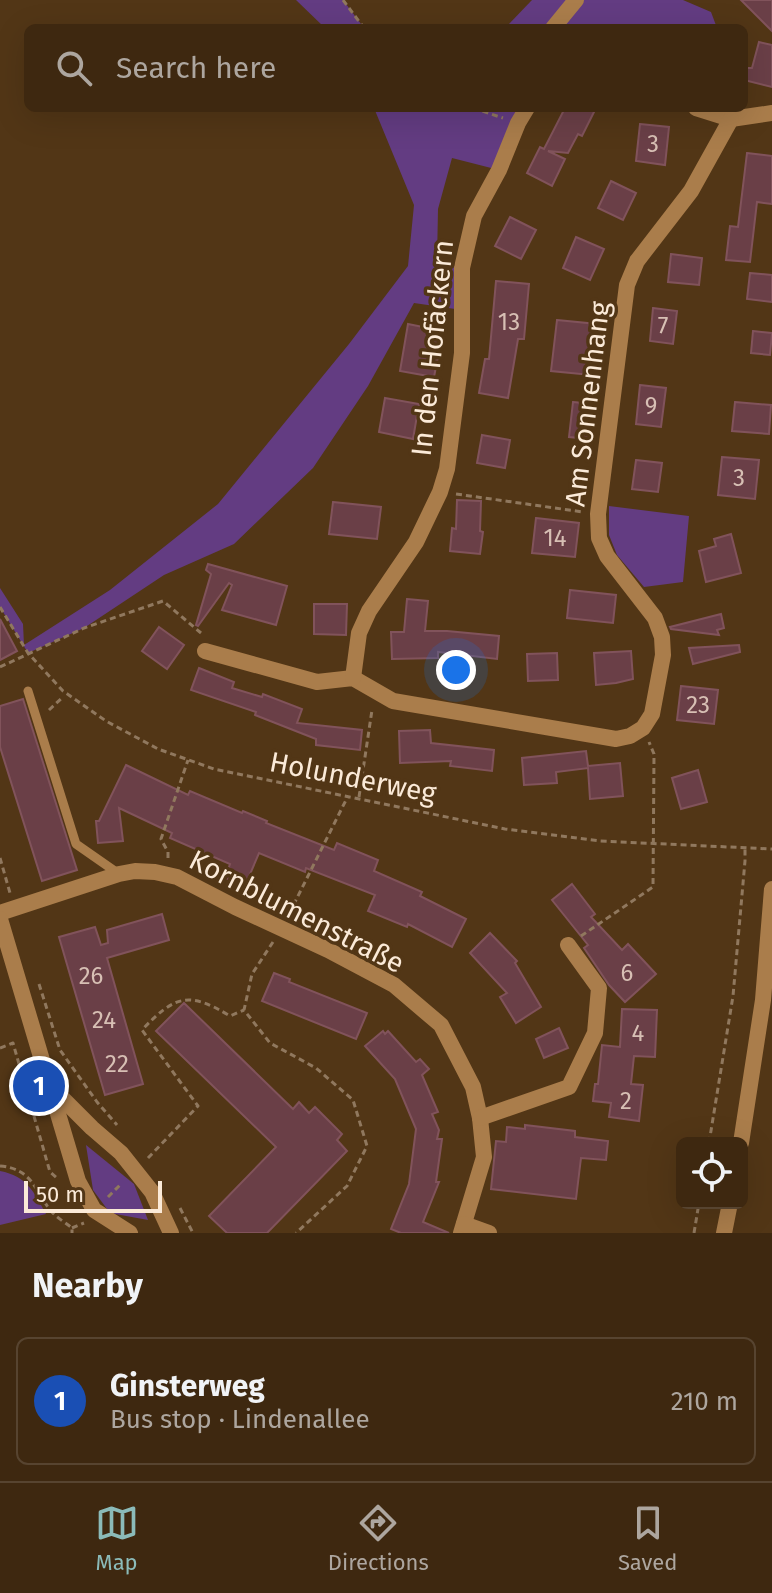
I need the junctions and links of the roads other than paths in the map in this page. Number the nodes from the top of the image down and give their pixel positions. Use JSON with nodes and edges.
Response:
{"nodes":[{"id":1,"x":576,"y":0,"type":"edge"},
{"id":2,"x":556,"y":24,"type":"edge"},
{"id":3,"x":525,"y":112,"type":"edge"},
{"id":4,"x":709,"y":112,"type":"edge"},
{"id":5,"x":772,"y":113,"type":"edge"},
{"id":6,"x":731,"y":119,"type":"junction"},
{"id":7,"x":205,"y":651,"type":"road end"},
{"id":8,"x":353,"y":678,"type":"junction"},
{"id":9,"x":28,"y":691,"type":"dead end"},
{"id":10,"x":119,"y":874,"type":"junction"},
{"id":11,"x":772,"y":889,"type":"edge"},
{"id":12,"x":5,"y":913,"type":"edge"},
{"id":13,"x":568,"y":945,"type":"road end"},
{"id":14,"x":49,"y":1085,"type":"junction"},
{"id":15,"x":480,"y":1118,"type":"junction"},
{"id":16,"x":742,"y":1137,"type":"edge"},
{"id":17,"x":729,"y":1209,"type":"edge"},
{"id":18,"x":462,"y":1229,"type":"edge"},
{"id":19,"x":130,"y":1233,"type":"edge"},
{"id":20,"x":171,"y":1233,"type":"edge"},
{"id":21,"x":489,"y":1233,"type":"edge"},
{"id":22,"x":724,"y":1233,"type":"edge"}],
"edges":[{"from":1,"to":2,"type":"street"},
{"from":3,"to":8,"type":"street","name":"In den Hofäckern"},
{"from":4,"to":6,"type":"street"},
{"from":5,"to":6,"type":"street"},
{"from":6,"to":8,"type":"street","name":"Am Sonnenhang"},
{"from":7,"to":8,"type":"street"},
{"from":9,"to":10,"type":"lane"},
{"from":10,"to":12,"type":"street","name":"Kornblumenstraße"},
{"from":10,"to":15,"type":"street","name":"Kornblumenstraße"},
{"from":11,"to":16,"type":"street"},
{"from":12,"to":14,"type":"street"},
{"from":13,"to":15,"type":"street"},
{"from":14,"to":19,"type":"street"},
{"from":14,"to":20,"type":"street"},
{"from":15,"to":18,"type":"street","name":"Kornblumenstraße"},
{"from":17,"to":22,"type":"street"},
{"from":18,"to":21,"type":"street"}]}
